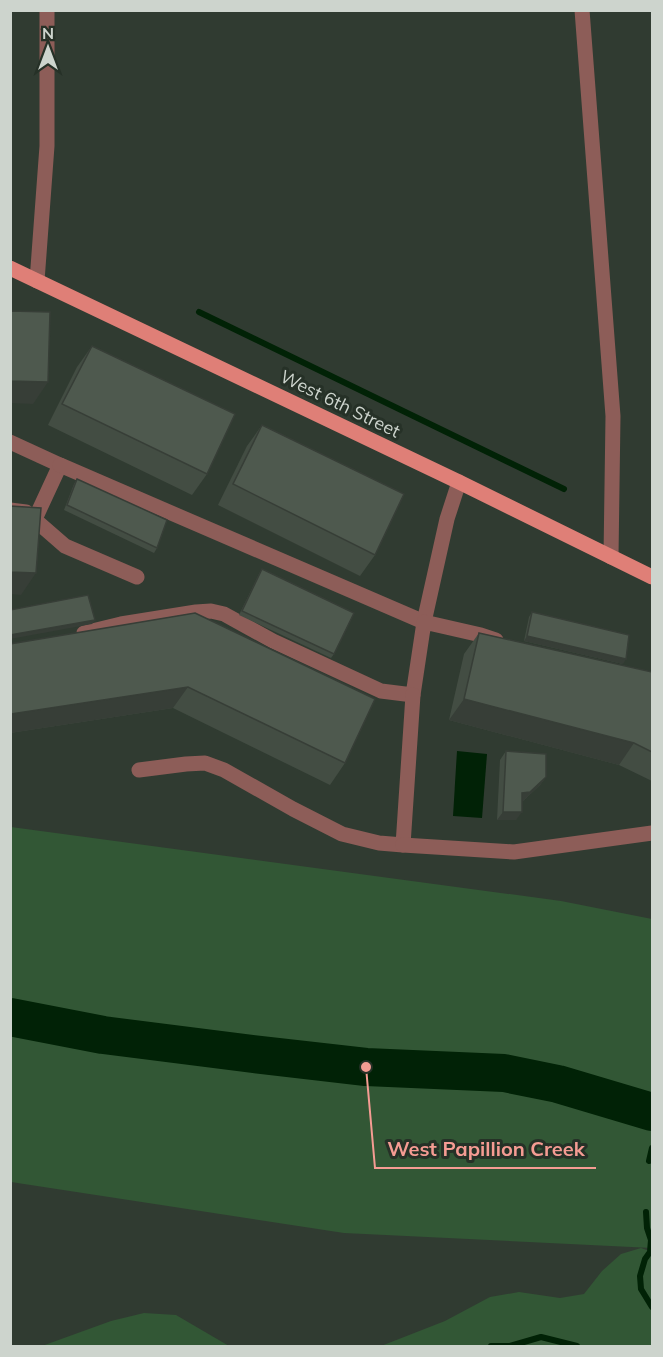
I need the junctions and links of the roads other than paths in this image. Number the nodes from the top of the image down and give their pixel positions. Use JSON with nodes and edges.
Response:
{"nodes":[{"id":1,"x":47,"y":10,"type":"edge"},
{"id":2,"x":582,"y":10,"type":"edge"},
{"id":3,"x":10,"y":268,"type":"edge"},
{"id":4,"x":37,"y":281,"type":"junction"},
{"id":5,"x":10,"y":442,"type":"edge"},
{"id":6,"x":60,"y":465,"type":"junction"},
{"id":7,"x":459,"y":482,"type":"junction"},
{"id":8,"x":10,"y":510,"type":"edge"},
{"id":9,"x":35,"y":519,"type":"junction"},
{"id":10,"x":611,"y":557,"type":"junction"},
{"id":11,"x":137,"y":577,"type":"dead end"},
{"id":12,"x":652,"y":577,"type":"edge"},
{"id":13,"x":424,"y":622,"type":"junction"},
{"id":14,"x":69,"y":637,"type":"edge"},
{"id":15,"x":515,"y":646,"type":"edge"},
{"id":16,"x":413,"y":695,"type":"junction"},
{"id":17,"x":139,"y":770,"type":"dead end"},
{"id":18,"x":652,"y":833,"type":"edge"},
{"id":19,"x":403,"y":845,"type":"junction"}],
"edges":[{"from":1,"to":4,"type":"lane"},
{"from":2,"to":10,"type":"lane"},
{"from":3,"to":4,"type":"main road","name":"West 6th Street"},
{"from":4,"to":7,"type":"main road","name":"West 6th Street"},
{"from":5,"to":6,"type":"lane"},
{"from":6,"to":9,"type":"lane"},
{"from":6,"to":13,"type":"lane"},
{"from":7,"to":10,"type":"main road","name":"West 6th Street"},
{"from":7,"to":13,"type":"lane"},
{"from":8,"to":9,"type":"lane"},
{"from":9,"to":11,"type":"lane"},
{"from":10,"to":12,"type":"main road","name":"West 6th Street"},
{"from":13,"to":15,"type":"lane"},
{"from":13,"to":16,"type":"lane"},
{"from":14,"to":16,"type":"lane"},
{"from":16,"to":19,"type":"lane"},
{"from":17,"to":19,"type":"lane"},
{"from":18,"to":19,"type":"lane"}]}
